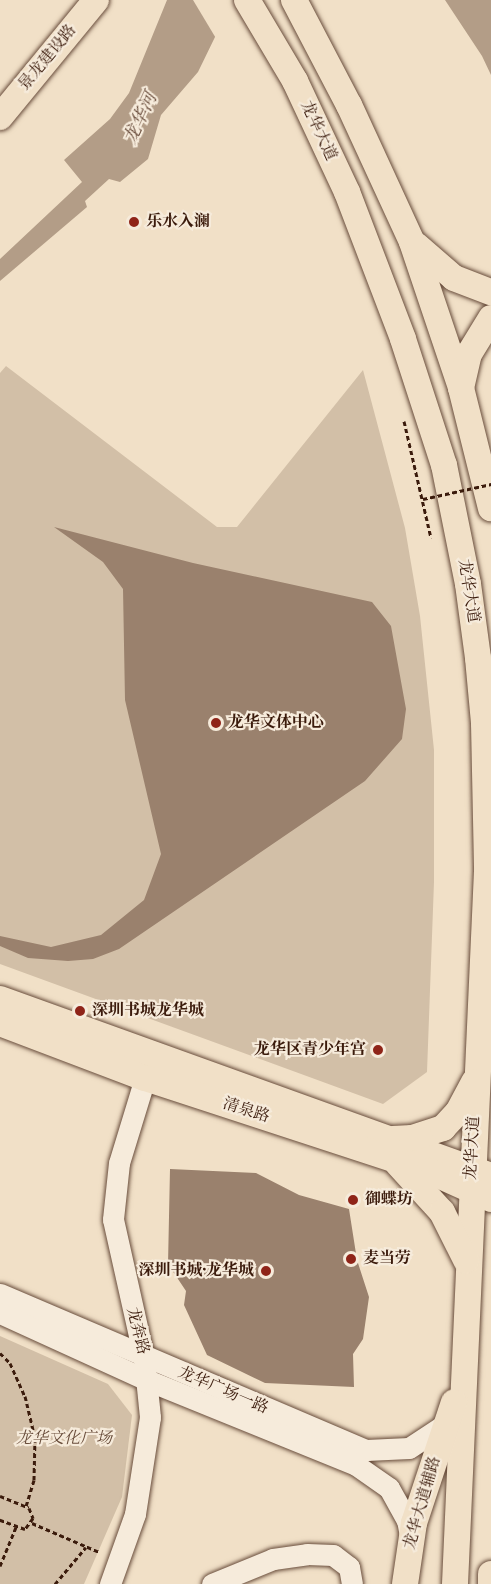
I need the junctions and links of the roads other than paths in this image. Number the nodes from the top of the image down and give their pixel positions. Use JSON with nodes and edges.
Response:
{"nodes":[{"id":1,"x":74,"y":0,"type":"edge"},
{"id":2,"x":96,"y":0,"type":"edge"},
{"id":3,"x":247,"y":0,"type":"edge"},
{"id":4,"x":294,"y":0,"type":"edge"},
{"id":5,"x":0,"y":90,"type":"edge"},
{"id":6,"x":0,"y":117,"type":"edge"},
{"id":7,"x":412,"y":242,"type":"junction"},
{"id":8,"x":491,"y":291,"type":"edge"},
{"id":9,"x":491,"y":318,"type":"edge"},
{"id":10,"x":461,"y":388,"type":"junction"},
{"id":11,"x":491,"y":508,"type":"edge"},
{"id":12,"x":0,"y":999,"type":"edge"},
{"id":13,"x":0,"y":1023,"type":"edge"},
{"id":14,"x":477,"y":1073,"type":"junction"},
{"id":15,"x":145,"y":1078,"type":"junction"},
{"id":16,"x":389,"y":1148,"type":"junction"},
{"id":17,"x":481,"y":1184,"type":"edge"},
{"id":18,"x":468,"y":1266,"type":"junction"},
{"id":19,"x":0,"y":1294,"type":"edge"},
{"id":20,"x":0,"y":1313,"type":"edge"},
{"id":21,"x":144,"y":1358,"type":"junction"},
{"id":22,"x":463,"y":1376,"type":"junction"},
{"id":23,"x":147,"y":1380,"type":"junction"},
{"id":24,"x":447,"y":1423,"type":"junction"},
{"id":25,"x":411,"y":1542,"type":"junction"},
{"id":26,"x":491,"y":1574,"type":"edge"},
{"id":27,"x":110,"y":1584,"type":"edge"},
{"id":28,"x":212,"y":1584,"type":"edge"},
{"id":29,"x":352,"y":1584,"type":"edge"},
{"id":30,"x":405,"y":1584,"type":"edge"},
{"id":31,"x":455,"y":1584,"type":"edge"},
{"id":32,"x":491,"y":1584,"type":"edge"}],
"edges":[{"from":1,"to":5,"type":"main road","name":"景龙建设路"},
{"from":2,"to":6,"type":"main road","name":"景龙建设路"},
{"from":3,"to":14,"type":"main road","name":"龙华大道"},
{"from":4,"to":7,"type":"main road"},
{"from":7,"to":8,"type":"main road"},
{"from":7,"to":10,"type":"main road"},
{"from":9,"to":10,"type":"main road"},
{"from":10,"to":11,"type":"main road"},
{"from":12,"to":16,"type":"main road","name":"清泉路"},
{"from":13,"to":15,"type":"main road","name":"清泉路"},
{"from":14,"to":16,"type":"main road"},
{"from":14,"to":17,"type":"main road","name":"龙华大道"},
{"from":15,"to":16,"type":"main road","name":"清泉路"},
{"from":15,"to":21,"type":"street","name":"龙奔路"},
{"from":16,"to":17,"type":"main road","name":"清泉路"},
{"from":16,"to":18,"type":"main road"},
{"from":17,"to":18,"type":"main road","name":"龙华大道"},
{"from":18,"to":22,"type":"main road","name":"龙华大道"},
{"from":19,"to":21,"type":"street","name":"龙华广场一路"},
{"from":20,"to":23,"type":"street","name":"龙华广场一路"},
{"from":21,"to":23,"type":"street","name":"龙奔路"},
{"from":21,"to":24,"type":"street","name":"龙华广场一路"},
{"from":22,"to":24,"type":"main road","name":"龙华大道辅路"},
{"from":22,"to":31,"type":"main road","name":"龙华大道"},
{"from":23,"to":25,"type":"street","name":"龙华广场一路"},
{"from":23,"to":27,"type":"street","name":"龙奔路"},
{"from":24,"to":25,"type":"main road","name":"龙华大道辅路"},
{"from":25,"to":30,"type":"main road","name":"龙华大道辅路"},
{"from":26,"to":32,"type":"main road"},
{"from":28,"to":29,"type":"street"}]}
